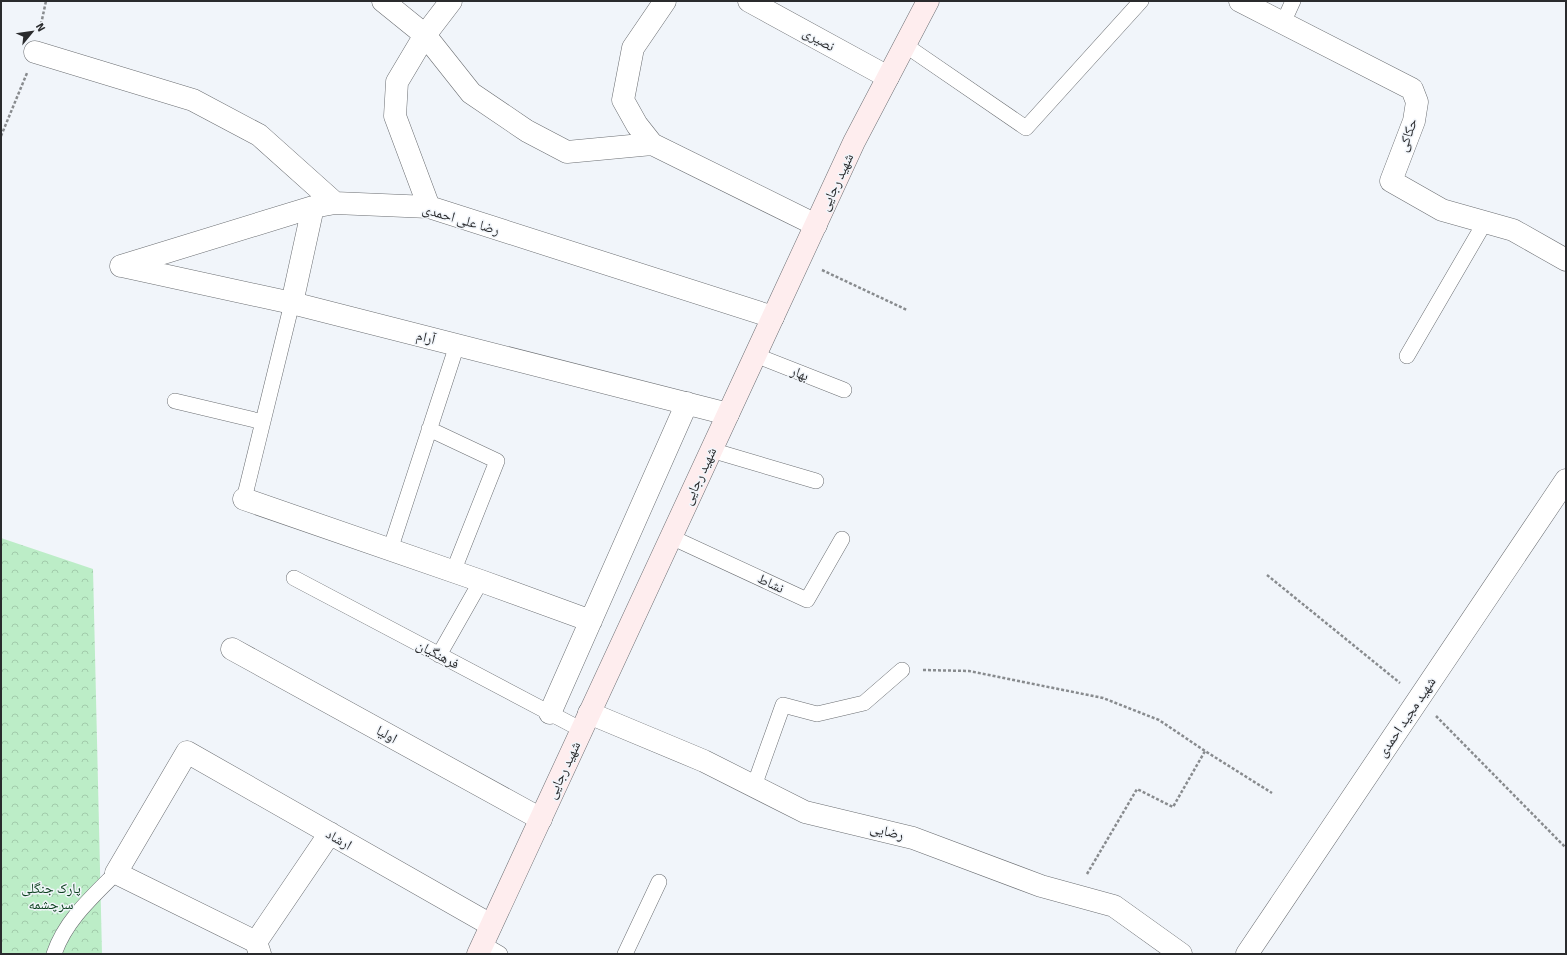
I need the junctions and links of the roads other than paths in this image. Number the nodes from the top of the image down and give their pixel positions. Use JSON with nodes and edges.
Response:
{"nodes":[{"id":1,"x":383,"y":1,"type":"edge"},
{"id":2,"x":451,"y":1,"type":"edge"},
{"id":3,"x":664,"y":1,"type":"edge"},
{"id":4,"x":750,"y":1,"type":"edge"},
{"id":5,"x":928,"y":1,"type":"edge"},
{"id":6,"x":1141,"y":1,"type":"edge"},
{"id":7,"x":1240,"y":1,"type":"edge"},
{"id":8,"x":1293,"y":1,"type":"edge"},
{"id":9,"x":1283,"y":23,"type":"junction"},
{"id":10,"x":424,"y":35,"type":"junction"},
{"id":11,"x":905,"y":45,"type":"junction"},
{"id":12,"x":35,"y":52,"type":"dead end"},
{"id":13,"x":888,"y":77,"type":"junction"},
{"id":14,"x":652,"y":144,"type":"junction"},
{"id":15,"x":335,"y":203,"type":"junction"},
{"id":16,"x":429,"y":207,"type":"junction"},
{"id":17,"x":313,"y":208,"type":"junction"},
{"id":18,"x":1485,"y":222,"type":"junction"},
{"id":19,"x":816,"y":225,"type":"junction"},
{"id":20,"x":1566,"y":260,"type":"edge"},
{"id":21,"x":121,"y":266,"type":"joint"},
{"id":22,"x":292,"y":302,"type":"junction"},
{"id":23,"x":773,"y":317,"type":"junction"},
{"id":24,"x":457,"y":345,"type":"junction"},
{"id":25,"x":755,"y":355,"type":"junction"},
{"id":26,"x":1406,"y":356,"type":"dead end"},
{"id":27,"x":844,"y":390,"type":"dead end"},
{"id":28,"x":175,"y":402,"type":"dead end"},
{"id":29,"x":687,"y":403,"type":"junction"},
{"id":30,"x":728,"y":414,"type":"junction"},
{"id":31,"x":263,"y":422,"type":"junction"},
{"id":32,"x":429,"y":429,"type":"junction"},
{"id":33,"x":711,"y":450,"type":"junction"},
{"id":34,"x":1566,"y":480,"type":"edge"},
{"id":35,"x":816,"y":481,"type":"dead end"},
{"id":36,"x":244,"y":499,"type":"joint"},
{"id":37,"x":671,"y":537,"type":"junction"},
{"id":38,"x":842,"y":539,"type":"dead end"},
{"id":39,"x":390,"y":550,"type":"junction"},
{"id":40,"x":453,"y":572,"type":"junction"},
{"id":41,"x":294,"y":578,"type":"dead end"},
{"id":42,"x":481,"y":581,"type":"junction"},
{"id":43,"x":591,"y":621,"type":"junction"},
{"id":44,"x":232,"y":649,"type":"dead end"},
{"id":45,"x":439,"y":655,"type":"junction"},
{"id":46,"x":902,"y":670,"type":"road end"},
{"id":47,"x":550,"y":713,"type":"junction"},
{"id":48,"x":586,"y":722,"type":"junction"},
{"id":49,"x":754,"y":786,"type":"junction"},
{"id":50,"x":541,"y":819,"type":"junction"},
{"id":51,"x":330,"y":833,"type":"junction"},
{"id":52,"x":116,"y":873,"type":"junction"},
{"id":53,"x":659,"y":882,"type":"dead end"},
{"id":54,"x":488,"y":944,"type":"edge"},
{"id":55,"x":258,"y":948,"type":"edge"},
{"id":56,"x":54,"y":954,"type":"edge"},
{"id":57,"x":625,"y":954,"type":"edge"},
{"id":58,"x":1181,"y":954,"type":"edge"},
{"id":59,"x":1246,"y":954,"type":"edge"}],
"edges":[{"from":1,"to":10,"type":"street"},
{"from":2,"to":10,"type":"street"},
{"from":3,"to":14,"type":"street"},
{"from":4,"to":13,"type":"street","name":"نصیری"},
{"from":5,"to":11,"type":"main road","name":"شهید رجایی"},
{"from":6,"to":11,"type":"lane"},
{"from":7,"to":9,"type":"street","name":"حکاکی"},
{"from":8,"to":9,"type":"lane"},
{"from":9,"to":18,"type":"street","name":"حکاکی"},
{"from":10,"to":14,"type":"street"},
{"from":10,"to":16,"type":"street"},
{"from":11,"to":13,"type":"main road","name":"شهید رجایی"},
{"from":12,"to":15,"type":"street"},
{"from":13,"to":19,"type":"main road","name":"شهید رجایی"},
{"from":14,"to":19,"type":"street"},
{"from":15,"to":16,"type":"street","name":"رضا علی احمدی"},
{"from":15,"to":17,"type":"street","name":"رضا علی احمدی"},
{"from":16,"to":23,"type":"street","name":"رضا علی احمدی"},
{"from":17,"to":21,"type":"street","name":"رضا علی احمدی"},
{"from":17,"to":22,"type":"street"},
{"from":18,"to":20,"type":"street","name":"حکاکی"},
{"from":18,"to":26,"type":"lane"},
{"from":19,"to":23,"type":"main road","name":"شهید رجایی"},
{"from":21,"to":22,"type":"street","name":"آرام"},
{"from":22,"to":24,"type":"street","name":"آرام"},
{"from":22,"to":31,"type":"lane"},
{"from":23,"to":25,"type":"main road","name":"شهید رجایی"},
{"from":24,"to":29,"type":"street","name":"آرام"},
{"from":24,"to":32,"type":"lane"},
{"from":25,"to":27,"type":"lane","name":"بهار"},
{"from":25,"to":30,"type":"main road","name":"شهید رجایی"},
{"from":28,"to":31,"type":"lane"},
{"from":29,"to":30,"type":"street","name":"آرام"},
{"from":29,"to":43,"type":"street"},
{"from":30,"to":33,"type":"main road","name":"شهید رجایی"},
{"from":31,"to":36,"type":"lane"},
{"from":32,"to":39,"type":"lane"},
{"from":32,"to":40,"type":"lane"},
{"from":33,"to":35,"type":"lane"},
{"from":33,"to":37,"type":"main road","name":"شهید رجایی"},
{"from":34,"to":59,"type":"street","name":"شهید مجید احمدی"},
{"from":36,"to":39,"type":"street"},
{"from":37,"to":38,"type":"lane","name":"نشاط"},
{"from":37,"to":48,"type":"main road","name":"شهید رجایی"},
{"from":39,"to":40,"type":"street"},
{"from":40,"to":42,"type":"street"},
{"from":41,"to":45,"type":"lane","name":"فرهنگیان"},
{"from":42,"to":43,"type":"street"},
{"from":42,"to":45,"type":"lane"},
{"from":43,"to":47,"type":"street"},
{"from":44,"to":50,"type":"street","name":"اولیا"},
{"from":45,"to":47,"type":"lane","name":"فرهنگیان"},
{"from":46,"to":49,"type":"lane"},
{"from":47,"to":48,"type":"lane","name":"فرهنگیان"},
{"from":48,"to":49,"type":"street","name":"رضایی"},
{"from":48,"to":50,"type":"main road","name":"شهید رجایی"},
{"from":49,"to":58,"type":"street","name":"رضایی"},
{"from":50,"to":54,"type":"main road","name":"شهید رجایی"},
{"from":51,"to":52,"type":"street","name":"ارشاد"},
{"from":51,"to":54,"type":"street","name":"ارشاد"},
{"from":51,"to":55,"type":"street"},
{"from":52,"to":55,"type":"street"},
{"from":52,"to":56,"type":"lane"},
{"from":53,"to":57,"type":"lane"}]}
